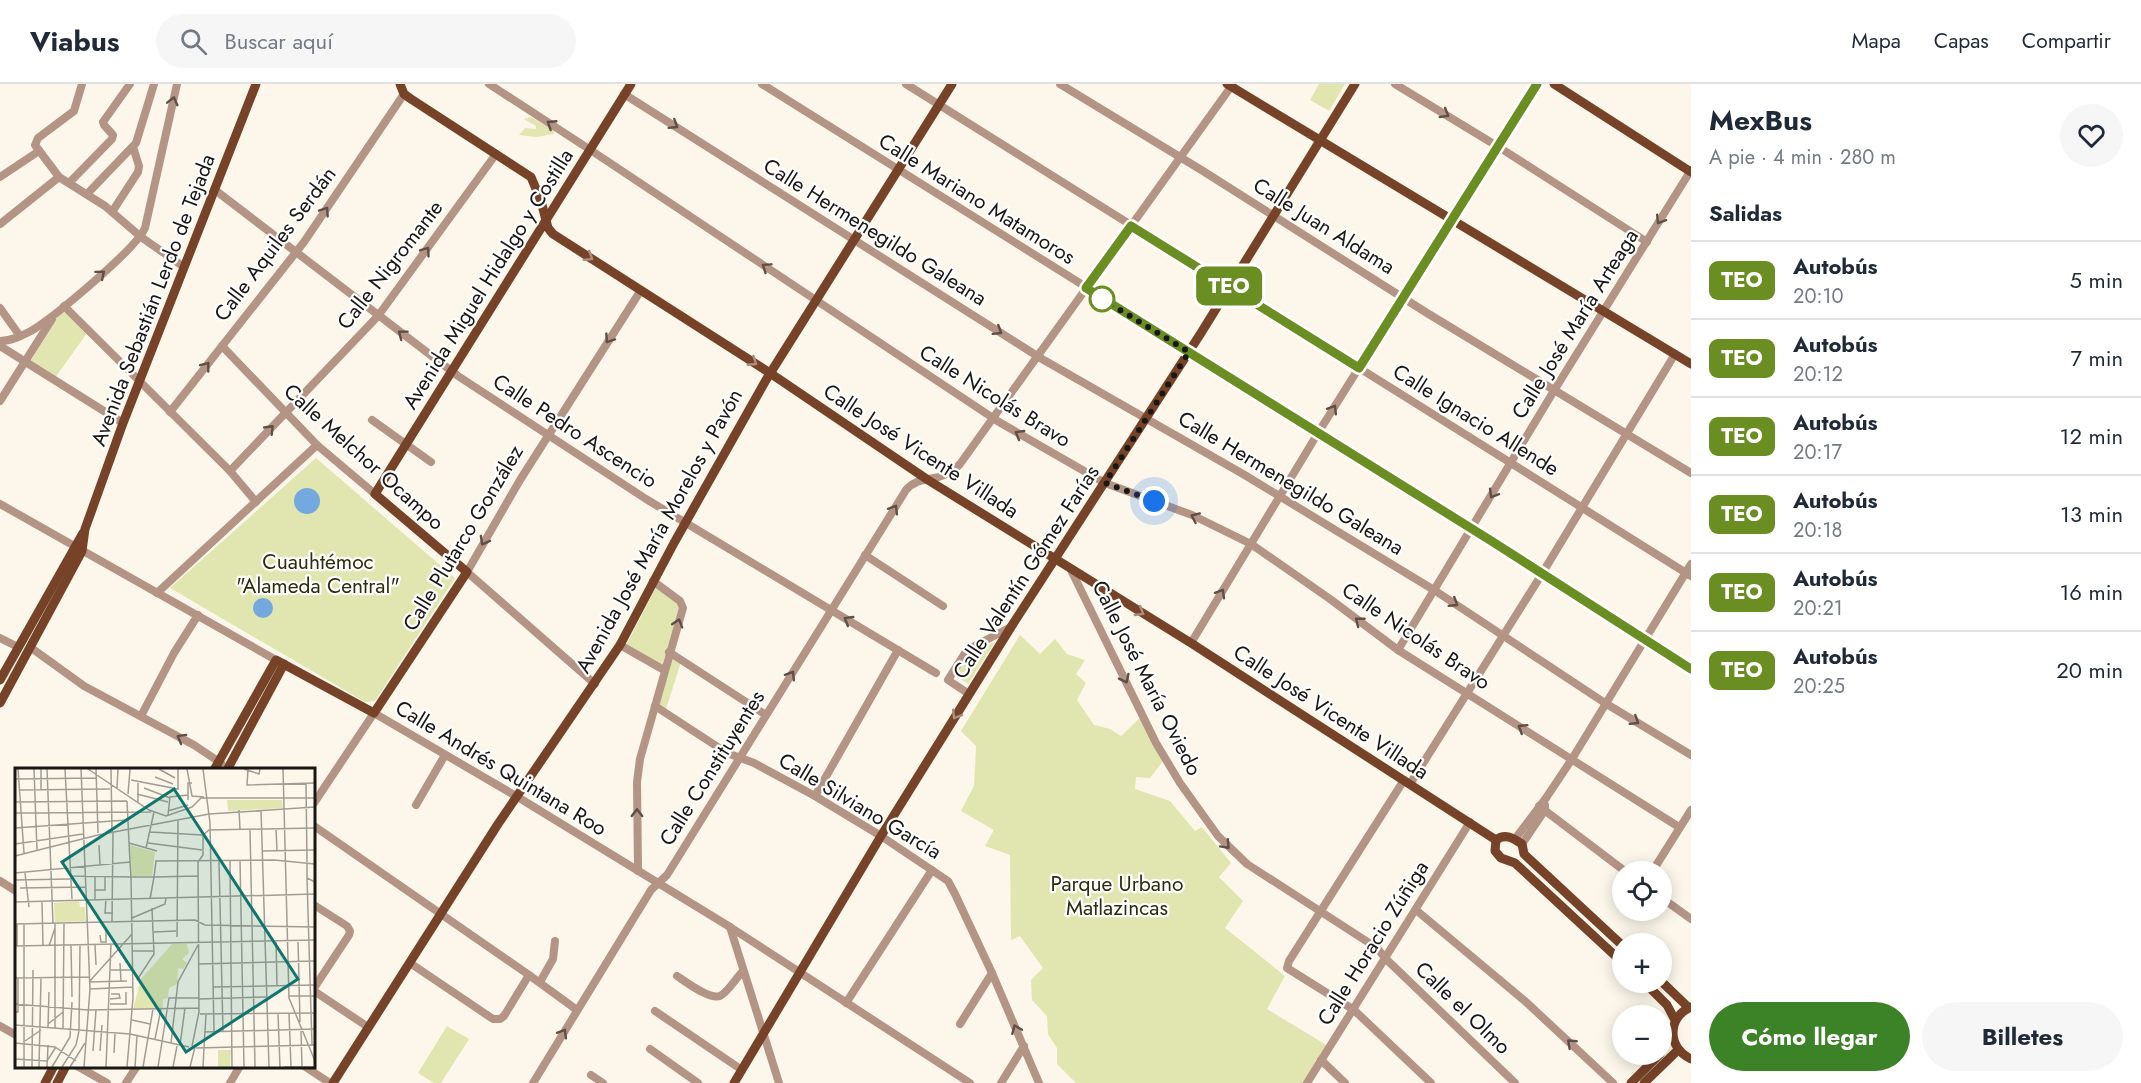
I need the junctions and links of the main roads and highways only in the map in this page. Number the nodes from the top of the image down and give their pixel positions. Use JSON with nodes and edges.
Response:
{"nodes":[{"id":1,"x":256,"y":84,"type":"edge"},
{"id":2,"x":400,"y":84,"type":"edge"},
{"id":3,"x":631,"y":84,"type":"edge"},
{"id":4,"x":952,"y":84,"type":"edge"},
{"id":5,"x":1355,"y":84,"type":"edge"},
{"id":6,"x":1554,"y":84,"type":"edge"},
{"id":7,"x":1230,"y":85,"type":"edge"},
{"id":8,"x":1321,"y":140,"type":"junction"},
{"id":9,"x":1691,"y":171,"type":"edge"},
{"id":10,"x":546,"y":220,"type":"junction"},
{"id":11,"x":1691,"y":364,"type":"edge"},
{"id":12,"x":770,"y":373,"type":"junction"},
{"id":13,"x":375,"y":494,"type":"joint"},
{"id":14,"x":78,"y":549,"type":"junction"},
{"id":15,"x":1055,"y":560,"type":"junction"},
{"id":16,"x":467,"y":572,"type":"joint"},
{"id":17,"x":280,"y":662,"type":"junction"},
{"id":18,"x":0,"y":680,"type":"edge"},
{"id":19,"x":0,"y":703,"type":"edge"},
{"id":20,"x":374,"y":713,"type":"joint"},
{"id":21,"x":217,"y":765,"type":"edge"},
{"id":22,"x":228,"y":768,"type":"edge"},
{"id":23,"x":1496,"y":840,"type":"junction"},
{"id":24,"x":1524,"y":854,"type":"junction"},
{"id":25,"x":1515,"y":863,"type":"junction"},
{"id":26,"x":1612,"y":936,"type":"edge"},
{"id":27,"x":1612,"y":953,"type":"edge"},
{"id":28,"x":1672,"y":991,"type":"edge"},
{"id":29,"x":1655,"y":993,"type":"edge"},
{"id":30,"x":1690,"y":1007,"type":"edge"},
{"id":31,"x":1675,"y":1020,"type":"junction"},
{"id":32,"x":1676,"y":1046,"type":"junction"},
{"id":33,"x":1672,"y":1048,"type":"edge"},
{"id":34,"x":1691,"y":1059,"type":"edge"},
{"id":35,"x":1650,"y":1065,"type":"edge"},
{"id":36,"x":53,"y":1068,"type":"edge"},
{"id":37,"x":65,"y":1068,"type":"edge"},
{"id":38,"x":45,"y":1083,"type":"edge"},
{"id":39,"x":57,"y":1083,"type":"edge"},
{"id":40,"x":332,"y":1083,"type":"edge"},
{"id":41,"x":734,"y":1083,"type":"edge"},
{"id":42,"x":1631,"y":1083,"type":"edge"},
{"id":43,"x":1644,"y":1083,"type":"edge"}],
"edges":[{"from":1,"to":14,"type":"main road","name":"Avenida Sebastián Lerdo de Tejada"},
{"from":2,"to":10,"type":"main road"},
{"from":3,"to":10,"type":"main road","name":"Avenida Miguel Hidalgo y Costilla"},
{"from":4,"to":12,"type":"main road","name":"Avenida José María Morelos y Pavón"},
{"from":5,"to":8,"type":"main road","name":"Calle Valentín Gómez Farías"},
{"from":6,"to":9,"type":"main road"},
{"from":7,"to":8,"type":"main road"},
{"from":8,"to":11,"type":"main road"},
{"from":8,"to":15,"type":"main road","name":"Calle Valentín Gómez Farías"},
{"from":10,"to":12,"type":"main road","name":"Calle José Vicente Villada","one_way":true},
{"from":10,"to":13,"type":"main road","name":"Avenida Miguel Hidalgo y Costilla"},
{"from":12,"to":15,"type":"main road","name":"Calle José Vicente Villada"},
{"from":12,"to":40,"type":"main road","name":"Avenida José María Morelos y Pavón"},
{"from":13,"to":16,"type":"main road","name":"Calle Melchor Ocampo"},
{"from":14,"to":18,"type":"main road","name":"Avenida Sebastián Lerdo de Tejada"},
{"from":14,"to":19,"type":"main road","name":"Avenida Sebastián Lerdo de Tejada"},
{"from":15,"to":23,"type":"main road","name":"Calle José Vicente Villada","one_way":true},
{"from":15,"to":41,"type":"main road","name":"Calle Valentín Gómez Farías","one_way":true},
{"from":16,"to":20,"type":"main road","name":"Calle Plutarco González"},
{"from":17,"to":20,"type":"main road","name":"Calle Andrés Quintana Roo"},
{"from":17,"to":21,"type":"main road"},
{"from":17,"to":22,"type":"main road"},
{"from":23,"to":24,"type":"main road"},
{"from":23,"to":25,"type":"main road"},
{"from":24,"to":25,"type":"main road"},
{"from":24,"to":26,"type":"main road"},
{"from":25,"to":27,"type":"main road"},
{"from":28,"to":30,"type":"main road"},
{"from":29,"to":31,"type":"main road"},
{"from":30,"to":31,"type":"main road"},
{"from":31,"to":32,"type":"main road"},
{"from":32,"to":33,"type":"main road"},
{"from":32,"to":34,"type":"main road"},
{"from":32,"to":43,"type":"main road"},
{"from":35,"to":42,"type":"main road"},
{"from":36,"to":38,"type":"main road"},
{"from":37,"to":39,"type":"main road"}]}
